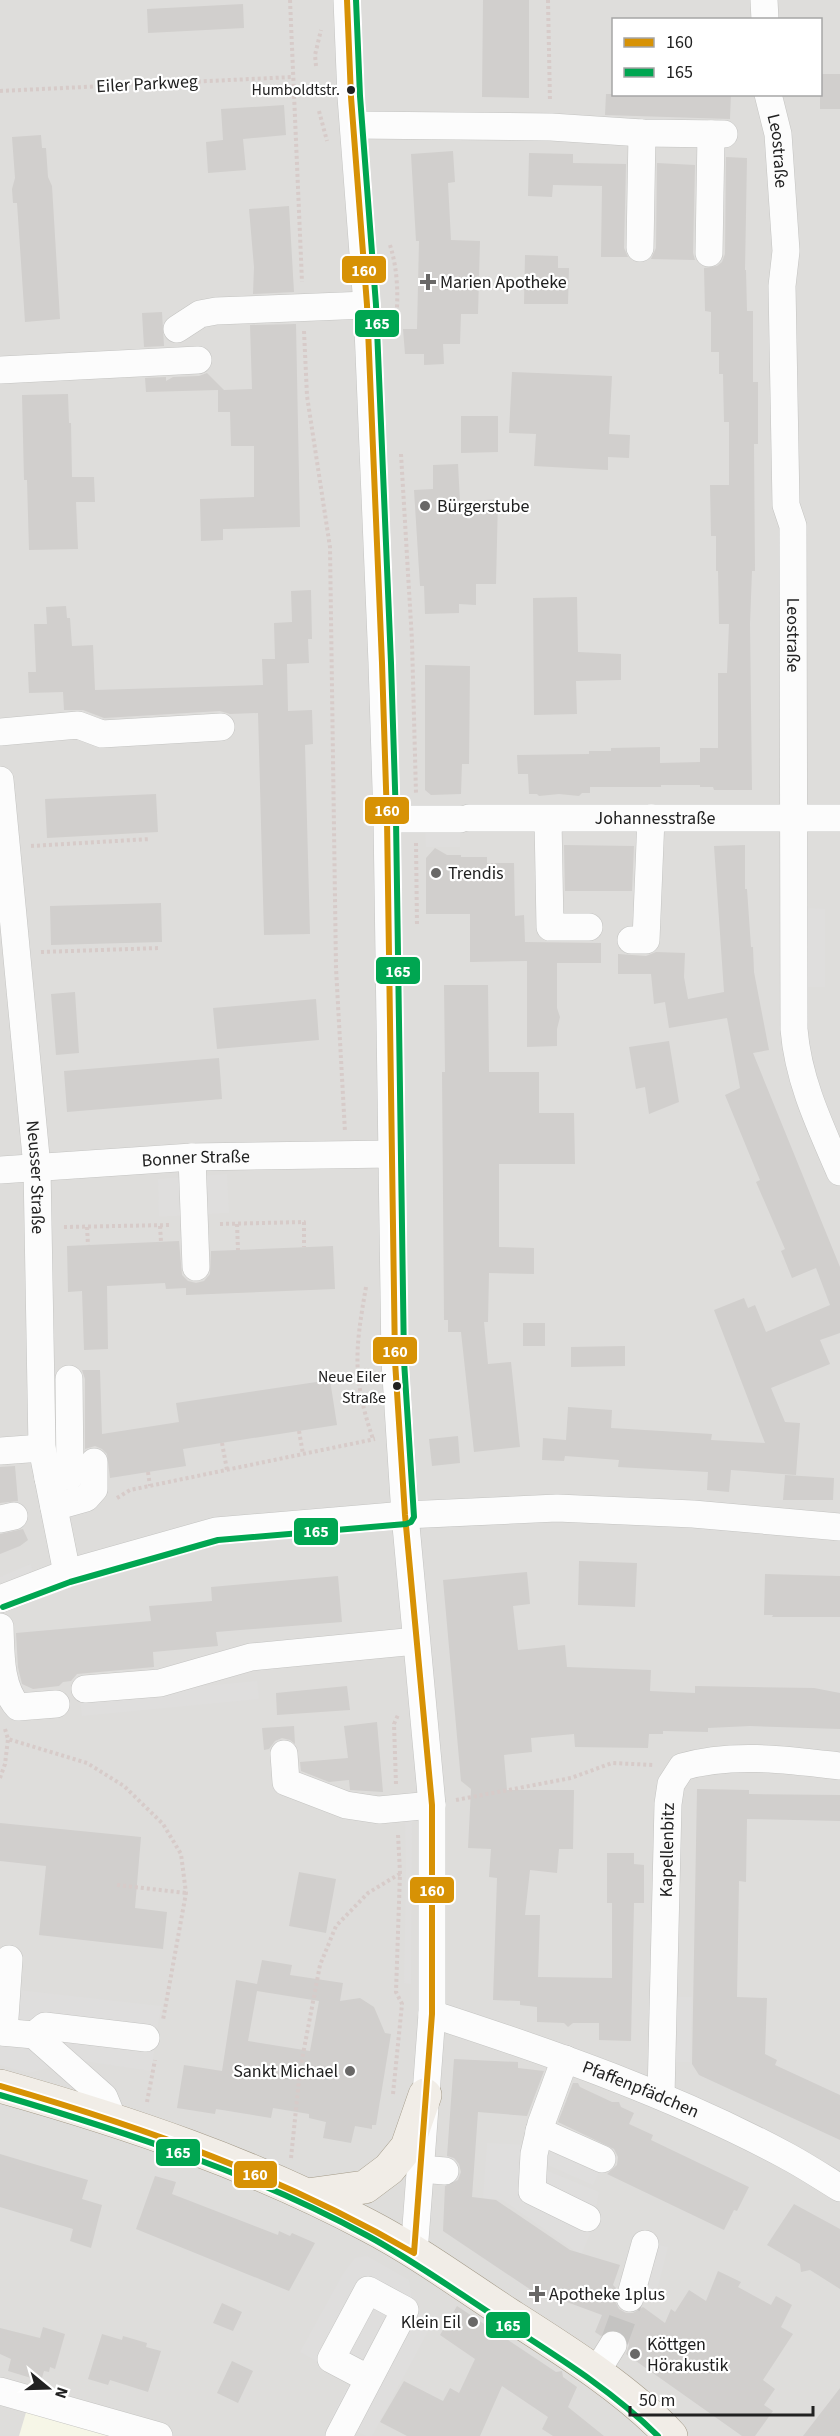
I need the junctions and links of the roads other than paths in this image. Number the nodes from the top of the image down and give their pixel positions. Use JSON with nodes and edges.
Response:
{"nodes":[{"id":1,"x":347,"y":0,"type":"edge"},
{"id":2,"x":764,"y":0,"type":"edge"},
{"id":3,"x":765,"y":18,"type":"edge"},
{"id":4,"x":768,"y":96,"type":"edge"},
{"id":5,"x":354,"y":125,"type":"junction"},
{"id":6,"x":642,"y":133,"type":"junction"},
{"id":7,"x":640,"y":248,"type":"dead end"},
{"id":8,"x":710,"y":253,"type":"dead end"},
{"id":9,"x":367,"y":305,"type":"junction"},
{"id":10,"x":177,"y":329,"type":"dead end"},
{"id":11,"x":198,"y":360,"type":"dead end"},
{"id":12,"x":0,"y":370,"type":"edge"},
{"id":13,"x":221,"y":728,"type":"dead end"},
{"id":14,"x":0,"y":732,"type":"edge"},
{"id":15,"x":70,"y":738,"type":"dead end"},
{"id":16,"x":0,"y":743,"type":"edge"},
{"id":17,"x":0,"y":780,"type":"edge"},
{"id":18,"x":651,"y":818,"type":"junction"},
{"id":19,"x":792,"y":818,"type":"junction"},
{"id":20,"x":840,"y":818,"type":"edge"},
{"id":21,"x":387,"y":819,"type":"junction"},
{"id":22,"x":548,"y":819,"type":"junction"},
{"id":23,"x":5,"y":856,"type":"edge"},
{"id":24,"x":589,"y":927,"type":"dead end"},
{"id":25,"x":631,"y":940,"type":"dead end"},
{"id":26,"x":391,"y":1154,"type":"junction"},
{"id":27,"x":192,"y":1157,"type":"junction"},
{"id":28,"x":37,"y":1167,"type":"junction"},
{"id":29,"x":0,"y":1170,"type":"edge"},
{"id":30,"x":840,"y":1172,"type":"edge"},
{"id":31,"x":196,"y":1267,"type":"dead end"},
{"id":32,"x":69,"y":1379,"type":"dead end"},
{"id":33,"x":42,"y":1448,"type":"junction"},
{"id":34,"x":0,"y":1451,"type":"edge"},
{"id":35,"x":94,"y":1462,"type":"dead end"},
{"id":36,"x":48,"y":1478,"type":"junction"},
{"id":37,"x":54,"y":1507,"type":"junction"},
{"id":38,"x":405,"y":1515,"type":"junction"},
{"id":39,"x":840,"y":1527,"type":"edge"},
{"id":40,"x":67,"y":1573,"type":"junction"},
{"id":41,"x":0,"y":1599,"type":"edge"},
{"id":42,"x":0,"y":1628,"type":"edge"},
{"id":43,"x":416,"y":1641,"type":"junction"},
{"id":44,"x":85,"y":1689,"type":"dead end"},
{"id":45,"x":56,"y":1704,"type":"dead end"},
{"id":46,"x":284,"y":1754,"type":"dead end"},
{"id":47,"x":840,"y":1766,"type":"edge"},
{"id":48,"x":432,"y":1805,"type":"junction"},
{"id":49,"x":9,"y":1959,"type":"dead end"},
{"id":50,"x":432,"y":2014,"type":"junction"},
{"id":51,"x":2,"y":2032,"type":"edge"},
{"id":52,"x":34,"y":2035,"type":"junction"},
{"id":53,"x":155,"y":2039,"type":"road end"},
{"id":54,"x":565,"y":2059,"type":"junction"},
{"id":55,"x":0,"y":2086,"type":"edge"},
{"id":56,"x":424,"y":2095,"type":"junction"},
{"id":57,"x":661,"y":2096,"type":"junction"},
{"id":58,"x":128,"y":2124,"type":"junction"},
{"id":59,"x":539,"y":2131,"type":"junction"},
{"id":60,"x":602,"y":2159,"type":"dead end"},
{"id":61,"x":840,"y":2188,"type":"edge"},
{"id":62,"x":297,"y":2190,"type":"junction"},
{"id":63,"x":588,"y":2218,"type":"dead end"},
{"id":64,"x":645,"y":2244,"type":"dead end"},
{"id":65,"x":414,"y":2253,"type":"junction"},
{"id":66,"x":630,"y":2298,"type":"tunnel mouth"},
{"id":67,"x":613,"y":2345,"type":"tunnel mouth"},
{"id":68,"x":595,"y":2374,"type":"junction"},
{"id":69,"x":369,"y":2379,"type":"dead end"},
{"id":70,"x":0,"y":2391,"type":"edge"},
{"id":71,"x":159,"y":2436,"type":"edge"},
{"id":72,"x":339,"y":2436,"type":"edge"},
{"id":73,"x":671,"y":2436,"type":"edge"}],
"edges":[{"from":1,"to":5,"type":"street"},
{"from":2,"to":3,"type":"street"},
{"from":4,"to":19,"type":"street","name":"Leostraße"},
{"from":5,"to":6,"type":"street"},
{"from":5,"to":9,"type":"street"},
{"from":6,"to":7,"type":"street"},
{"from":6,"to":8,"type":"street"},
{"from":9,"to":10,"type":"street"},
{"from":9,"to":21,"type":"street"},
{"from":11,"to":12,"type":"street"},
{"from":13,"to":14,"type":"street"},
{"from":15,"to":16,"type":"street"},
{"from":17,"to":23,"type":"street","name":"Neusser Straße"},
{"from":18,"to":19,"type":"street","name":"Johannesstraße"},
{"from":18,"to":22,"type":"street","name":"Johannesstraße"},
{"from":18,"to":25,"type":"street"},
{"from":19,"to":20,"type":"street","name":"Johannesstraße"},
{"from":19,"to":30,"type":"street","name":"Leostraße"},
{"from":21,"to":22,"type":"street","name":"Johannesstraße"},
{"from":21,"to":26,"type":"street"},
{"from":22,"to":24,"type":"street"},
{"from":23,"to":28,"type":"street","name":"Neusser Straße"},
{"from":26,"to":27,"type":"street","name":"Bonner Straße"},
{"from":26,"to":38,"type":"street"},
{"from":27,"to":28,"type":"street","name":"Bonner Straße"},
{"from":27,"to":31,"type":"street"},
{"from":28,"to":29,"type":"street","name":"Bonner Straße"},
{"from":28,"to":33,"type":"street","name":"Neusser Straße"},
{"from":32,"to":36,"type":"street"},
{"from":33,"to":34,"type":"street"},
{"from":33,"to":36,"type":"street","name":"Neusser Straße"},
{"from":35,"to":37,"type":"street"},
{"from":36,"to":37,"type":"street","name":"Neusser Straße"},
{"from":37,"to":40,"type":"street","name":"Neusser Straße"},
{"from":38,"to":39,"type":"street"},
{"from":38,"to":40,"type":"street"},
{"from":38,"to":43,"type":"street"},
{"from":40,"to":41,"type":"street"},
{"from":42,"to":45,"type":"street"},
{"from":43,"to":44,"type":"street"},
{"from":43,"to":48,"type":"street"},
{"from":46,"to":48,"type":"street"},
{"from":47,"to":57,"type":"street","name":"Kapellenbitz"},
{"from":48,"to":50,"type":"street"},
{"from":49,"to":51,"type":"street"},
{"from":50,"to":54,"type":"street","name":"Pfaffenpfädchen"},
{"from":50,"to":56,"type":"street"},
{"from":51,"to":52,"type":"street"},
{"from":52,"to":53,"type":"street"},
{"from":52,"to":58,"type":"street"},
{"from":54,"to":57,"type":"street","name":"Pfaffenpfädchen"},
{"from":54,"to":59,"type":"street"},
{"from":55,"to":58,"type":"main road"},
{"from":56,"to":62,"type":"main road"},
{"from":56,"to":65,"type":"street"},
{"from":57,"to":61,"type":"street","name":"Pfaffenpfädchen"},
{"from":58,"to":62,"type":"main road"},
{"from":59,"to":60,"type":"street"},
{"from":59,"to":63,"type":"street"},
{"from":62,"to":65,"type":"main road"},
{"from":64,"to":66,"type":"street"},
{"from":65,"to":68,"type":"main road"},
{"from":67,"to":68,"type":"street"},
{"from":68,"to":73,"type":"main road"},
{"from":69,"to":72,"type":"street"},
{"from":70,"to":71,"type":"street"}]}
